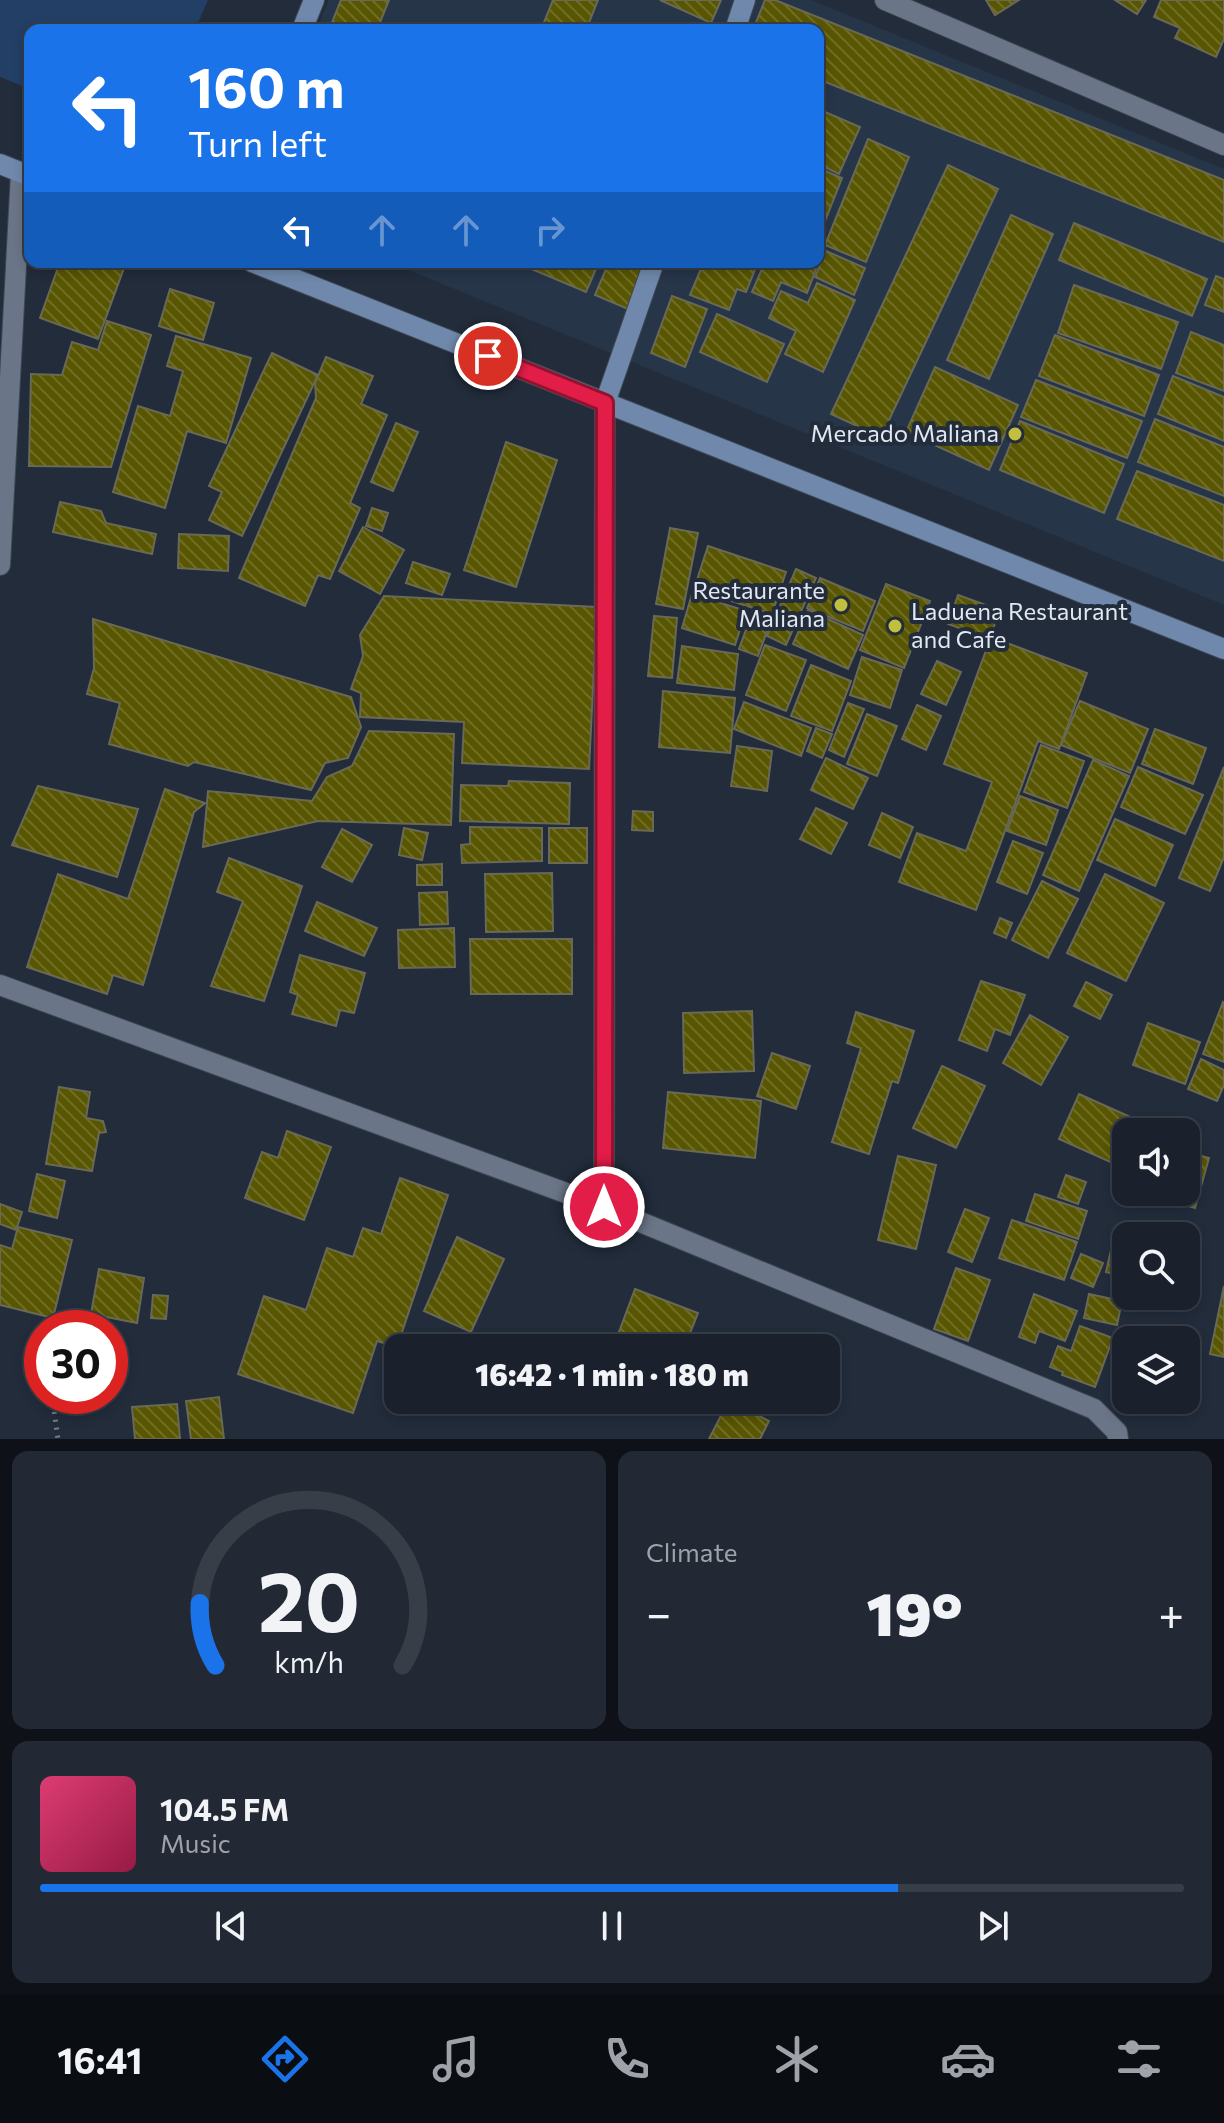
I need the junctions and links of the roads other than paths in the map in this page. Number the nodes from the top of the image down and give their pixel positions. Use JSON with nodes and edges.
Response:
{"nodes":[{"id":1,"x":314,"y":0,"type":"edge"},
{"id":2,"x":745,"y":0,"type":"edge"},
{"id":3,"x":885,"y":0,"type":"edge"},
{"id":4,"x":304,"y":24,"type":"edge"},
{"id":5,"x":737,"y":24,"type":"edge"},
{"id":6,"x":1224,"y":145,"type":"edge"},
{"id":7,"x":0,"y":164,"type":"edge"},
{"id":8,"x":24,"y":175,"type":"edge"},
{"id":9,"x":24,"y":191,"type":"edge"},
{"id":10,"x":267,"y":268,"type":"edge"},
{"id":11,"x":652,"y":268,"type":"edge"},
{"id":12,"x":605,"y":403,"type":"junction"},
{"id":13,"x":0,"y":565,"type":"edge"},
{"id":14,"x":1224,"y":649,"type":"edge"},
{"id":15,"x":0,"y":985,"type":"edge"},
{"id":16,"x":604,"y":1207,"type":"junction"},
{"id":17,"x":1118,"y":1439,"type":"edge"}],
"edges":[{"from":1,"to":4,"type":"street"},
{"from":2,"to":5,"type":"street"},
{"from":3,"to":6,"type":"street"},
{"from":7,"to":8,"type":"street"},
{"from":9,"to":13,"type":"street"},
{"from":10,"to":12,"type":"street"},
{"from":11,"to":12,"type":"street"},
{"from":12,"to":14,"type":"street"},
{"from":12,"to":16,"type":"street"},
{"from":15,"to":16,"type":"street"},
{"from":16,"to":17,"type":"street"}]}
